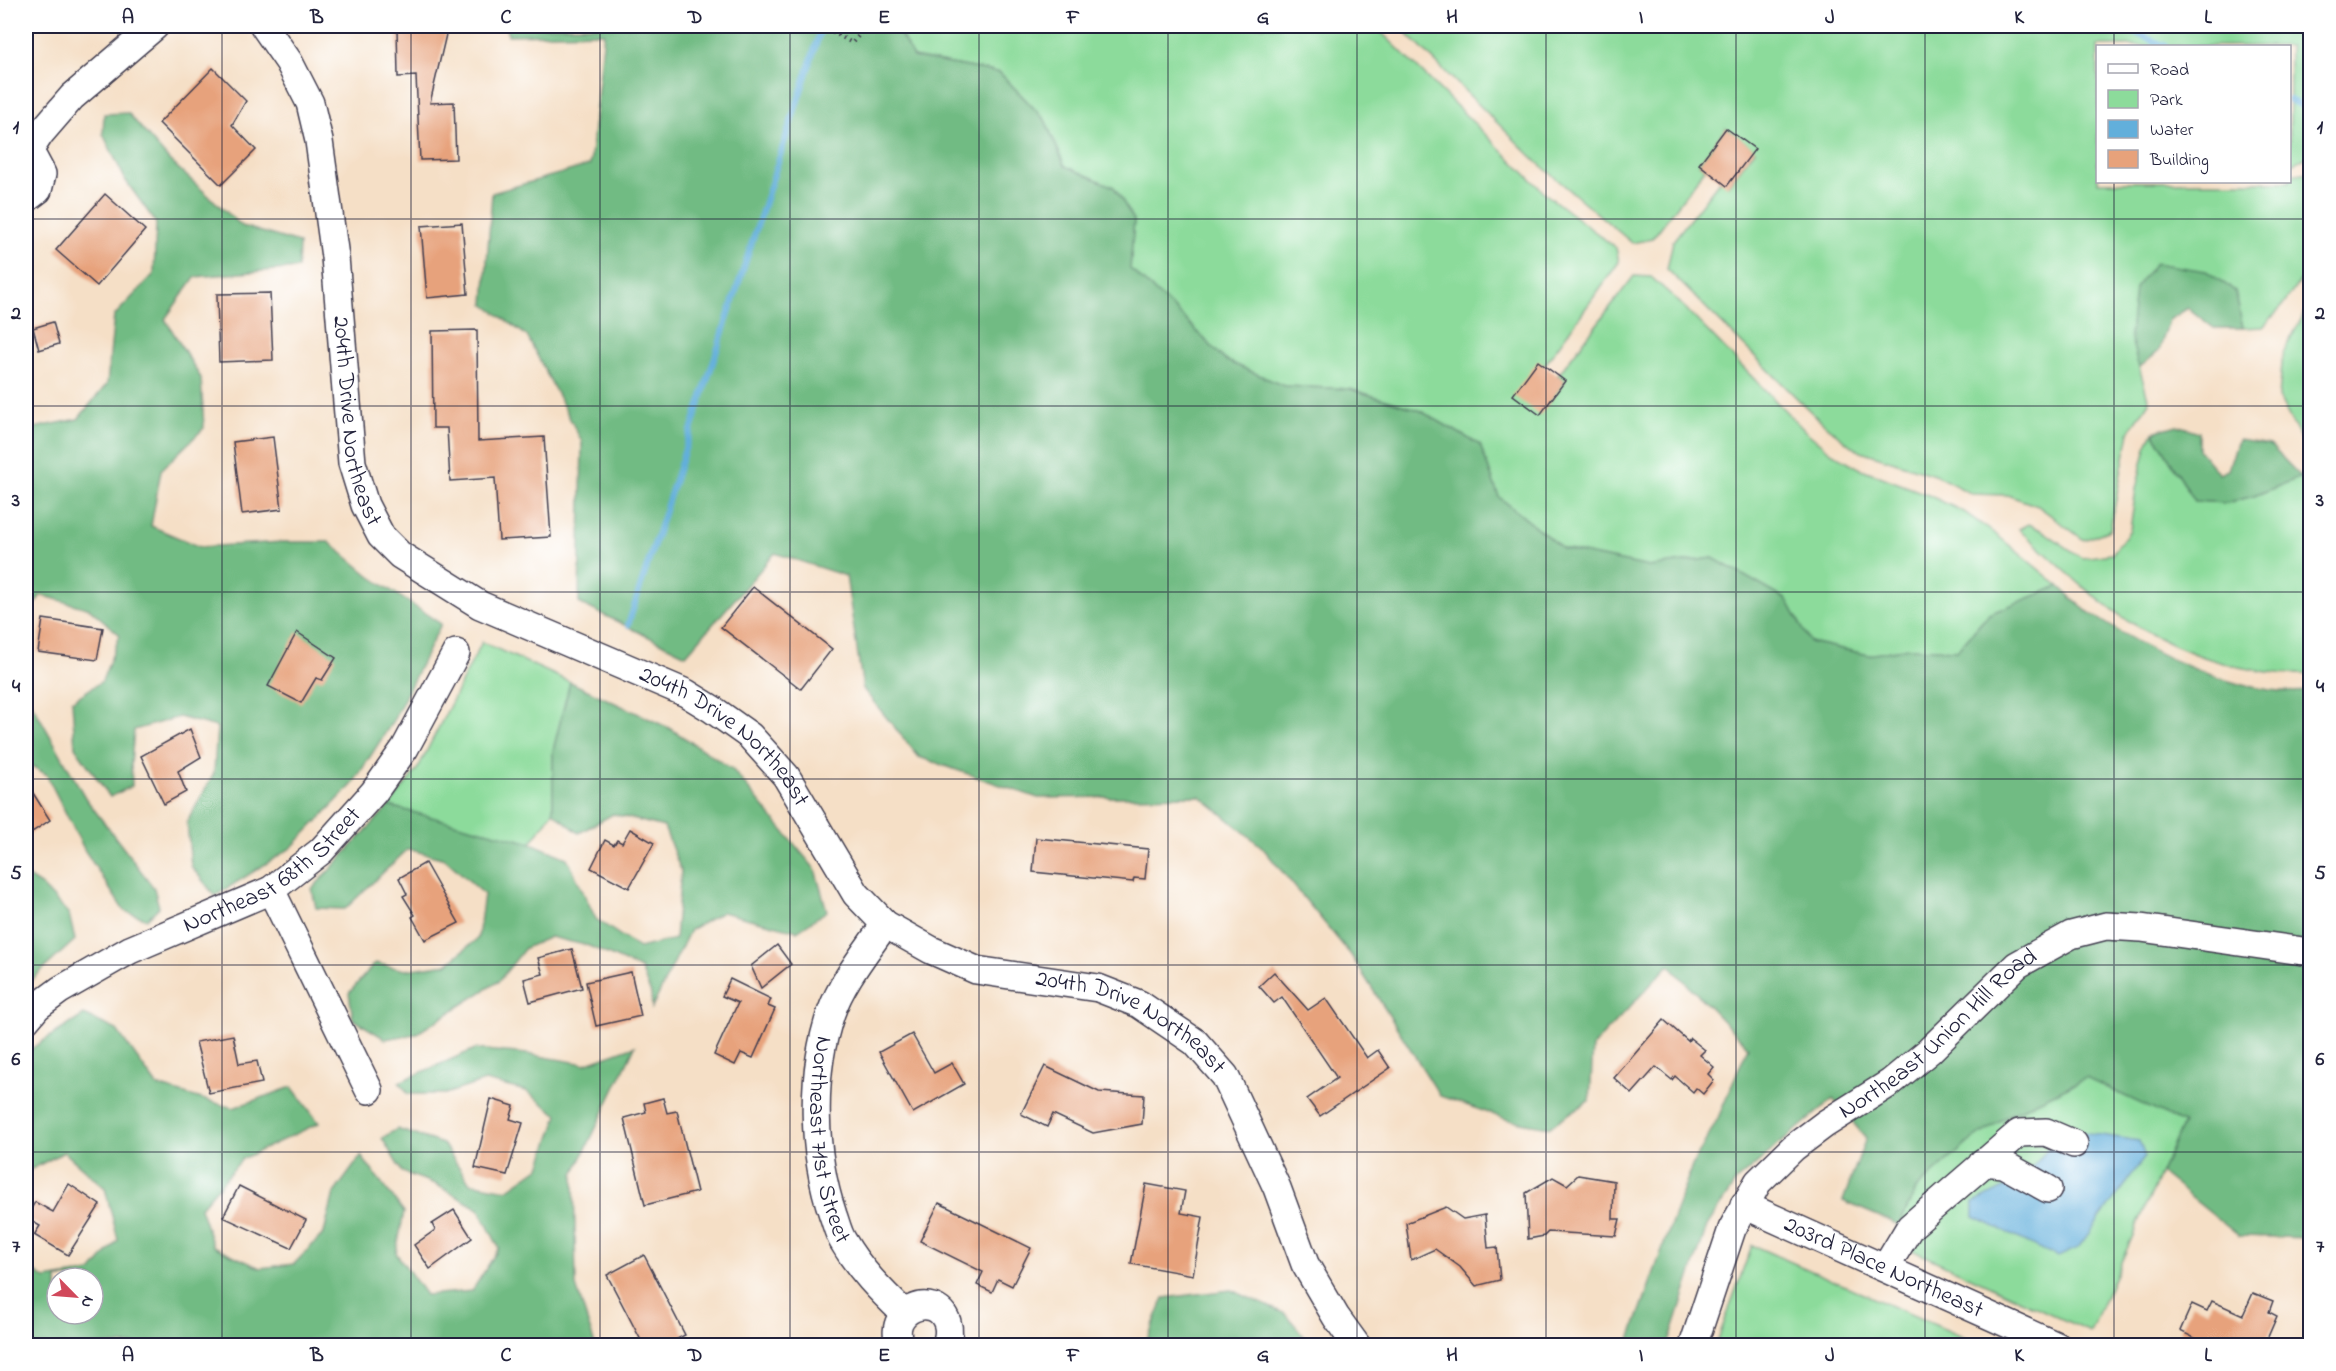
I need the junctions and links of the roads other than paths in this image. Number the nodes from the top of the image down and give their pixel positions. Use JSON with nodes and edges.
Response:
{"nodes":[{"id":1,"x":155,"y":26,"type":"edge"},
{"id":2,"x":264,"y":26,"type":"edge"},
{"id":3,"x":26,"y":154,"type":"edge"},
{"id":4,"x":26,"y":199,"type":"edge"},
{"id":5,"x":456,"y":653,"type":"dead end"},
{"id":6,"x":271,"y":890,"type":"junction"},
{"id":7,"x":885,"y":924,"type":"junction"},
{"id":8,"x":2310,"y":952,"type":"edge"},
{"id":9,"x":26,"y":1020,"type":"edge"},
{"id":10,"x":369,"y":1090,"type":"dead end"},
{"id":11,"x":2074,"y":1144,"type":"dead end"},
{"id":12,"x":1983,"y":1162,"type":"junction"},
{"id":13,"x":2048,"y":1190,"type":"dead end"},
{"id":14,"x":1744,"y":1205,"type":"junction"},
{"id":15,"x":1886,"y":1267,"type":"junction"},
{"id":16,"x":904,"y":1313,"type":"junction"},
{"id":17,"x":901,"y":1346,"type":"edge"},
{"id":18,"x":945,"y":1346,"type":"edge"},
{"id":19,"x":1357,"y":1346,"type":"edge"},
{"id":20,"x":1693,"y":1346,"type":"edge"},
{"id":21,"x":2058,"y":1346,"type":"edge"}],
"edges":[{"from":1,"to":3,"type":"street"},
{"from":2,"to":7,"type":"street","name":"204th Drive Northeast"},
{"from":3,"to":4,"type":"street"},
{"from":5,"to":6,"type":"street","name":"Northeast 68th Street"},
{"from":6,"to":9,"type":"street","name":"Northeast 68th Street"},
{"from":6,"to":10,"type":"street"},
{"from":7,"to":16,"type":"street","name":"Northeast 71st Street"},
{"from":7,"to":19,"type":"street","name":"204th Drive Northeast"},
{"from":8,"to":14,"type":"street","name":"Northeast Union Hill Road"},
{"from":11,"to":12,"type":"street"},
{"from":12,"to":13,"type":"street"},
{"from":12,"to":15,"type":"street"},
{"from":14,"to":15,"type":"street","name":"203rd Place Northeast"},
{"from":14,"to":20,"type":"street","name":"Northeast Union Hill Road"},
{"from":15,"to":21,"type":"street","name":"203rd Place Northeast"},
{"from":16,"to":17,"type":"street"},
{"from":16,"to":18,"type":"street"}]}
